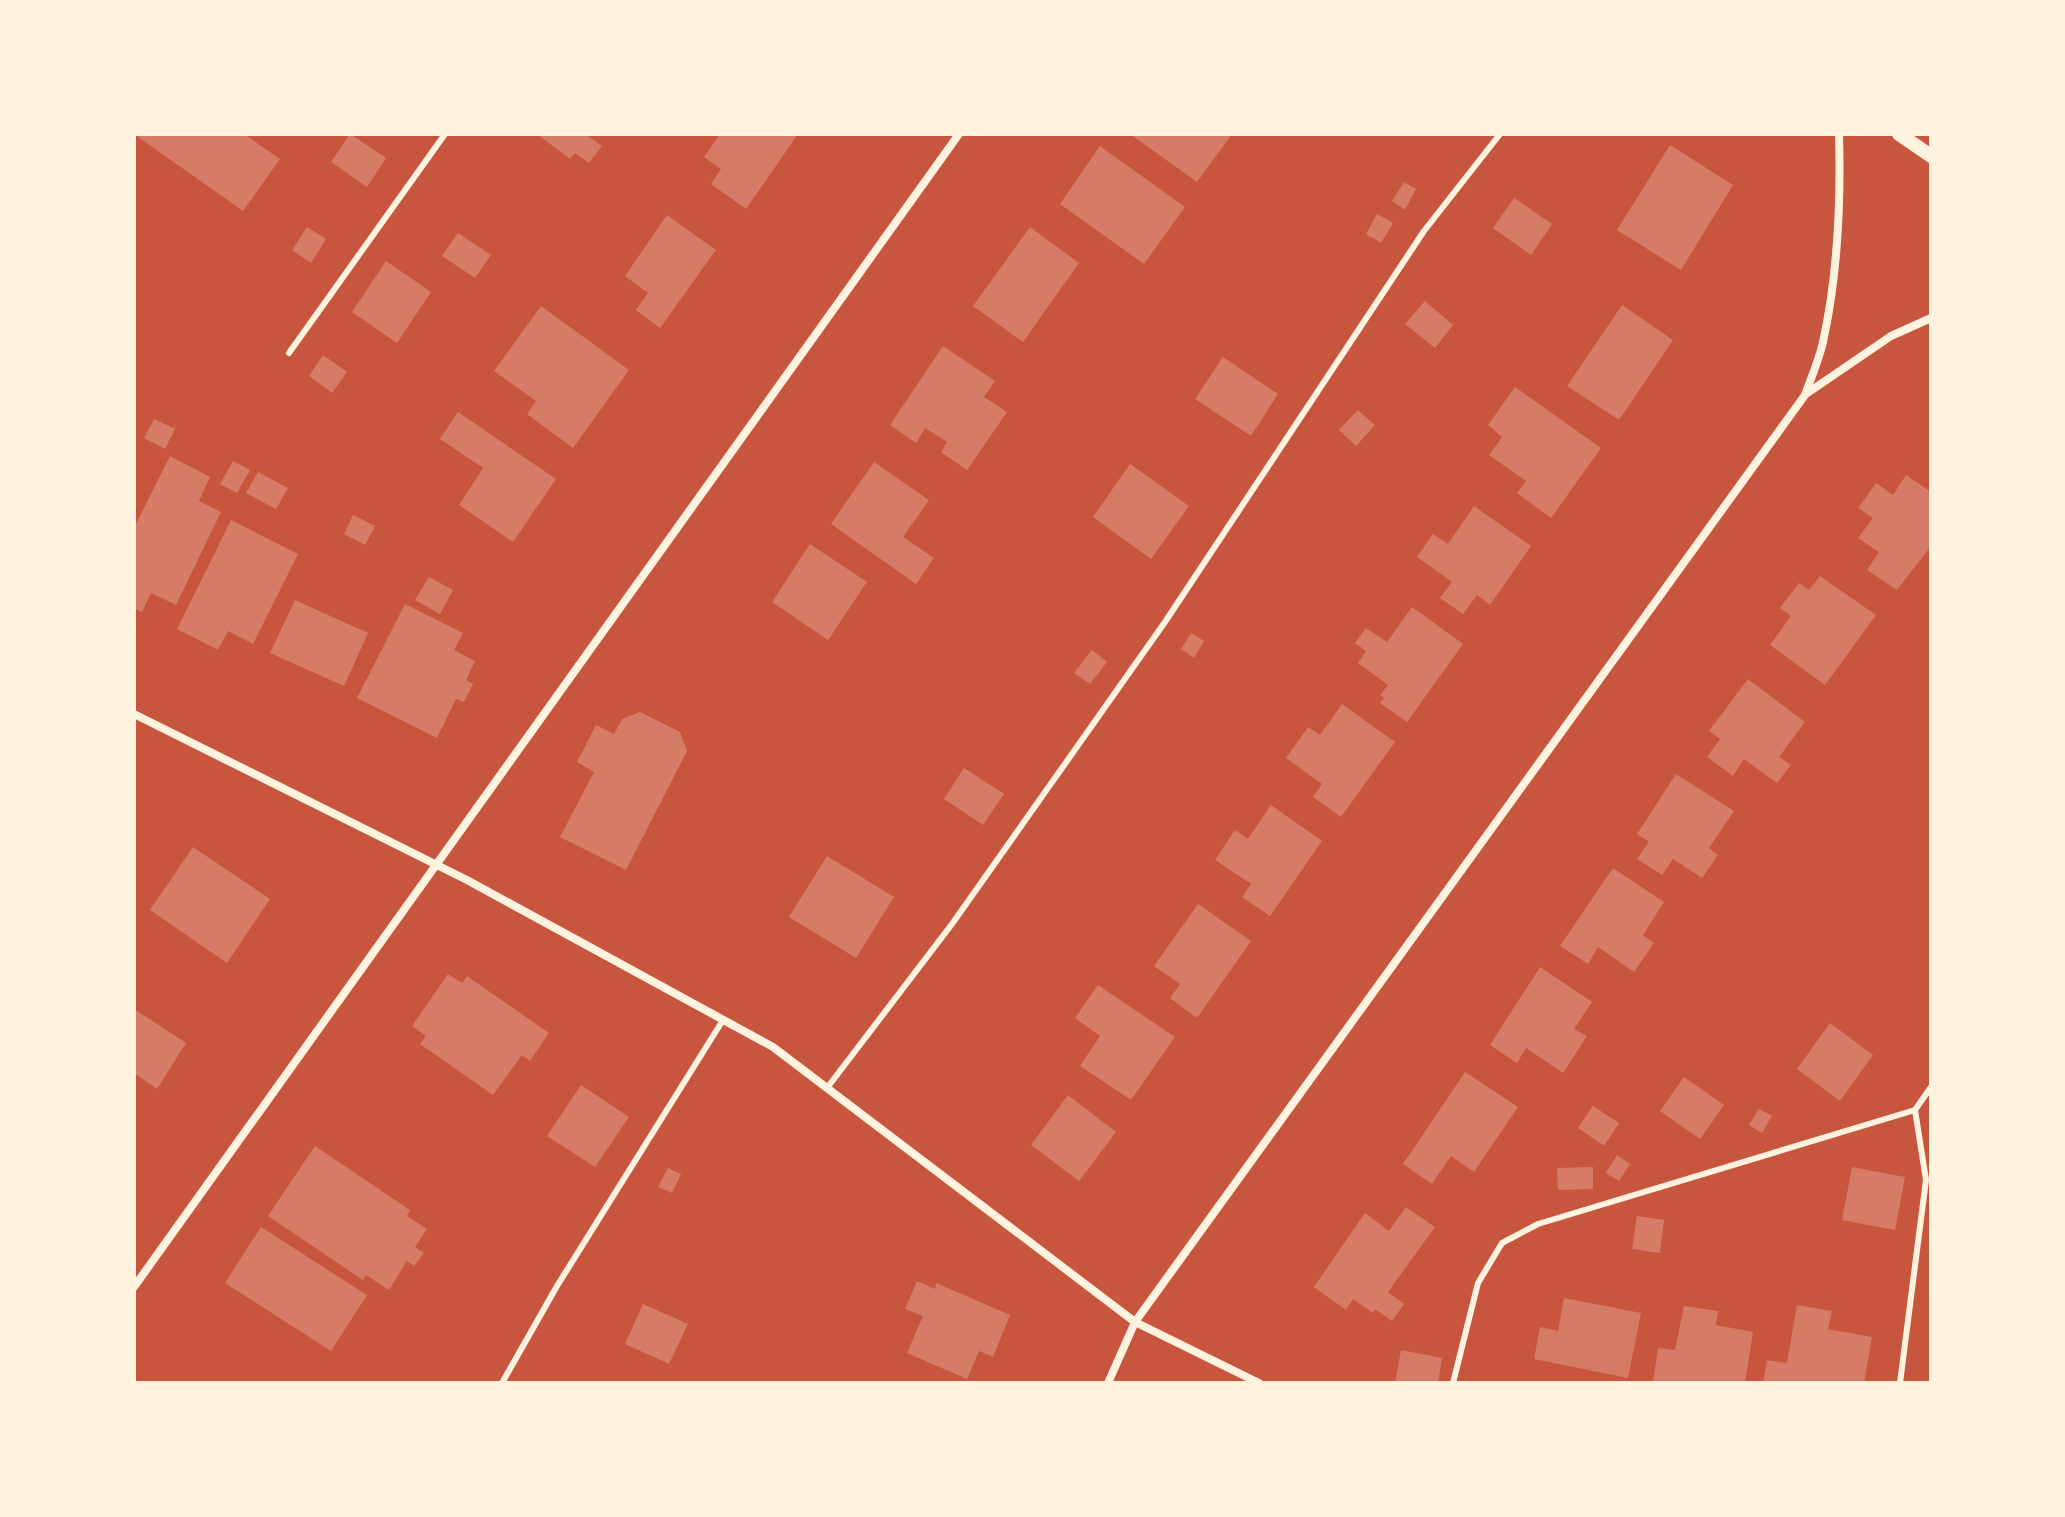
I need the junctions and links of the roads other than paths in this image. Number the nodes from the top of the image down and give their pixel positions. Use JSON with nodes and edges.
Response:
{"nodes":[{"id":1,"x":445,"y":134,"type":"edge"},
{"id":2,"x":959,"y":134,"type":"edge"},
{"id":3,"x":1500,"y":134,"type":"edge"},
{"id":4,"x":1839,"y":134,"type":"edge"},
{"id":5,"x":1899,"y":134,"type":"edge"},
{"id":6,"x":1931,"y":156,"type":"edge"},
{"id":7,"x":1931,"y":318,"type":"edge"},
{"id":8,"x":289,"y":353,"type":"dead end"},
{"id":9,"x":1805,"y":395,"type":"junction"},
{"id":10,"x":134,"y":714,"type":"edge"},
{"id":11,"x":438,"y":865,"type":"junction"},
{"id":12,"x":723,"y":1020,"type":"junction"},
{"id":13,"x":1931,"y":1087,"type":"edge"},
{"id":14,"x":827,"y":1088,"type":"junction"},
{"id":15,"x":1915,"y":1110,"type":"junction"},
{"id":16,"x":134,"y":1287,"type":"edge"},
{"id":17,"x":1135,"y":1322,"type":"junction"},
{"id":18,"x":502,"y":1383,"type":"edge"},
{"id":19,"x":1108,"y":1383,"type":"edge"},
{"id":20,"x":1259,"y":1383,"type":"edge"},
{"id":21,"x":1453,"y":1383,"type":"edge"},
{"id":22,"x":1900,"y":1383,"type":"edge"}],
"edges":[{"from":1,"to":8,"type":"lane"},
{"from":2,"to":11,"type":"street"},
{"from":3,"to":14,"type":"lane"},
{"from":4,"to":9,"type":"street"},
{"from":5,"to":6,"type":"street"},
{"from":7,"to":9,"type":"street"},
{"from":9,"to":17,"type":"street"},
{"from":10,"to":11,"type":"street"},
{"from":11,"to":12,"type":"street"},
{"from":11,"to":16,"type":"street"},
{"from":12,"to":14,"type":"street"},
{"from":12,"to":18,"type":"lane"},
{"from":13,"to":15,"type":"lane"},
{"from":14,"to":17,"type":"street"},
{"from":15,"to":21,"type":"lane"},
{"from":15,"to":22,"type":"lane"},
{"from":17,"to":19,"type":"street"},
{"from":17,"to":20,"type":"street"}]}
